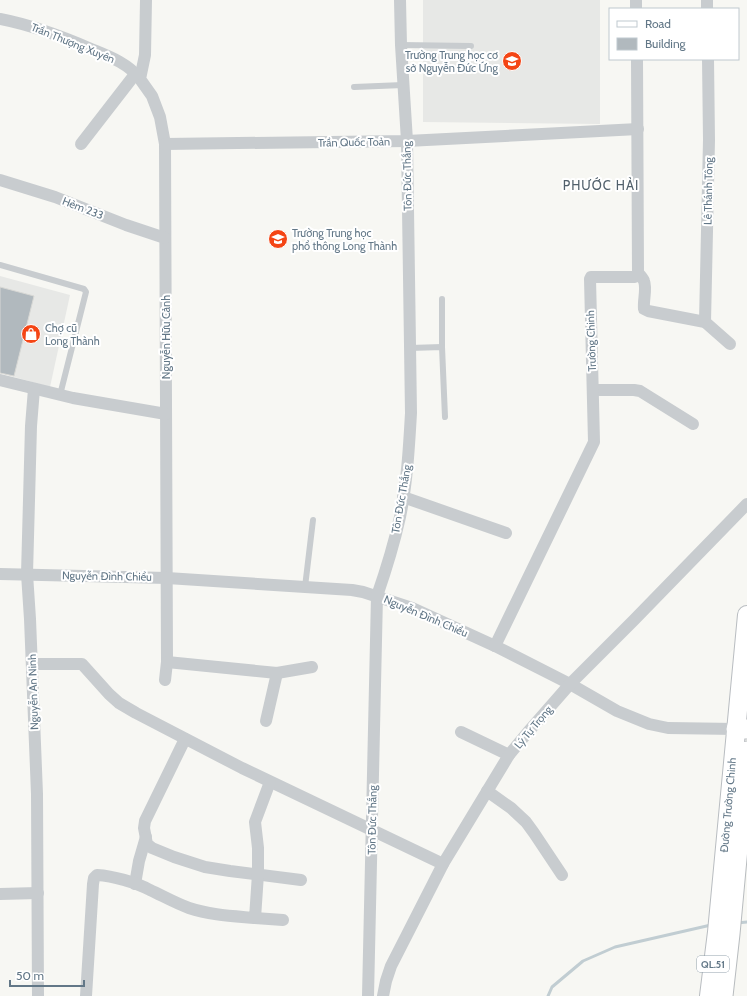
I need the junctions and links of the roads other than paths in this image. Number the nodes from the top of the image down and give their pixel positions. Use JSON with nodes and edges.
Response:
{"nodes":[{"id":1,"x":146,"y":0,"type":"edge"},
{"id":2,"x":400,"y":0,"type":"edge"},
{"id":3,"x":0,"y":19,"type":"edge"},
{"id":4,"x":401,"y":45,"type":"junction"},
{"id":5,"x":471,"y":46,"type":"dead end"},
{"id":6,"x":637,"y":60,"type":"edge"},
{"id":7,"x":708,"y":60,"type":"edge"},
{"id":8,"x":138,"y":76,"type":"junction"},
{"id":9,"x":403,"y":84,"type":"junction"},
{"id":10,"x":354,"y":87,"type":"dead end"},
{"id":11,"x":638,"y":130,"type":"junction"},
{"id":12,"x":407,"y":142,"type":"junction"},
{"id":13,"x":81,"y":144,"type":"dead end"},
{"id":14,"x":165,"y":144,"type":"junction"},
{"id":15,"x":0,"y":180,"type":"edge"},
{"id":16,"x":165,"y":238,"type":"junction"},
{"id":17,"x":0,"y":266,"type":"edge"},
{"id":18,"x":638,"y":273,"type":"junction"},
{"id":19,"x":442,"y":299,"type":"dead end"},
{"id":20,"x":705,"y":322,"type":"junction"},
{"id":21,"x":730,"y":344,"type":"dead end"},
{"id":22,"x":442,"y":347,"type":"junction"},
{"id":23,"x":410,"y":348,"type":"junction"},
{"id":24,"x":0,"y":380,"type":"edge"},
{"id":25,"x":34,"y":389,"type":"junction"},
{"id":26,"x":592,"y":390,"type":"junction"},
{"id":27,"x":60,"y":395,"type":"junction"},
{"id":28,"x":166,"y":414,"type":"junction"},
{"id":29,"x":445,"y":417,"type":"dead end"},
{"id":30,"x":693,"y":424,"type":"dead end"},
{"id":31,"x":403,"y":497,"type":"junction"},
{"id":32,"x":747,"y":504,"type":"edge"},
{"id":33,"x":313,"y":520,"type":"dead end"},
{"id":34,"x":506,"y":533,"type":"dead end"},
{"id":35,"x":0,"y":574,"type":"edge"},
{"id":36,"x":28,"y":574,"type":"junction"},
{"id":37,"x":167,"y":578,"type":"junction"},
{"id":38,"x":304,"y":587,"type":"junction"},
{"id":39,"x":377,"y":596,"type":"junction"},
{"id":40,"x":747,"y":615,"type":"edge"},
{"id":41,"x":495,"y":646,"type":"junction"},
{"id":42,"x":167,"y":662,"type":"junction"},
{"id":43,"x":32,"y":664,"type":"junction"},
{"id":44,"x":312,"y":667,"type":"dead end"},
{"id":45,"x":276,"y":673,"type":"junction"},
{"id":46,"x":165,"y":680,"type":"dead end"},
{"id":47,"x":570,"y":684,"type":"junction"},
{"id":48,"x":266,"y":721,"type":"dead end"},
{"id":49,"x":741,"y":729,"type":"edge"},
{"id":50,"x":461,"y":732,"type":"dead end"},
{"id":51,"x":185,"y":738,"type":"junction"},
{"id":52,"x":747,"y":751,"type":"edge"},
{"id":53,"x":509,"y":755,"type":"junction"},
{"id":54,"x":270,"y":782,"type":"junction"},
{"id":55,"x":487,"y":791,"type":"junction"},
{"id":56,"x":372,"y":830,"type":"junction"},
{"id":57,"x":146,"y":837,"type":"junction"},
{"id":58,"x":443,"y":864,"type":"junction"},
{"id":59,"x":258,"y":874,"type":"junction"},
{"id":60,"x":562,"y":875,"type":"dead end"},
{"id":61,"x":301,"y":880,"type":"dead end"},
{"id":62,"x":135,"y":884,"type":"junction"},
{"id":63,"x":727,"y":891,"type":"junction"},
{"id":64,"x":0,"y":894,"type":"edge"},
{"id":65,"x":38,"y":894,"type":"junction"},
{"id":66,"x":255,"y":918,"type":"junction"},
{"id":67,"x":283,"y":920,"type":"dead end"},
{"id":68,"x":723,"y":933,"type":"junction"},
{"id":69,"x":38,"y":996,"type":"edge"},
{"id":70,"x":86,"y":996,"type":"edge"},
{"id":71,"x":368,"y":996,"type":"edge"},
{"id":72,"x":383,"y":996,"type":"edge"},
{"id":73,"x":710,"y":996,"type":"edge"},
{"id":74,"x":723,"y":996,"type":"edge"}],
"edges":[{"from":1,"to":8,"type":"street"},
{"from":2,"to":4,"type":"street","name":"Tôn Đức Thắng"},
{"from":3,"to":8,"type":"street","name":"Trần Thượng Xuyên"},
{"from":4,"to":5,"type":"lane"},
{"from":4,"to":9,"type":"street","name":"Tôn Đức Thắng"},
{"from":6,"to":11,"type":"street"},
{"from":7,"to":20,"type":"street","name":"Lê Thánh Tông"},
{"from":8,"to":13,"type":"street"},
{"from":8,"to":14,"type":"street","name":"Nguyễn Hữu Cảnh"},
{"from":9,"to":10,"type":"lane"},
{"from":9,"to":12,"type":"street","name":"Tôn Đức Thắng"},
{"from":11,"to":12,"type":"street","name":"Trần Quốc Toản"},
{"from":11,"to":18,"type":"street"},
{"from":12,"to":14,"type":"street","name":"Trần Quốc Toản"},
{"from":12,"to":23,"type":"street","name":"Tôn Đức Thắng"},
{"from":14,"to":16,"type":"street","name":"Nguyễn Hữu Cảnh"},
{"from":15,"to":16,"type":"street","name":"Hẻm 233"},
{"from":16,"to":28,"type":"street","name":"Nguyễn Hữu Cảnh"},
{"from":17,"to":27,"type":"lane"},
{"from":18,"to":20,"type":"street"},
{"from":18,"to":26,"type":"street","name":"Trường Chinh"},
{"from":19,"to":22,"type":"lane"},
{"from":20,"to":21,"type":"street"},
{"from":22,"to":23,"type":"lane"},
{"from":22,"to":29,"type":"lane"},
{"from":23,"to":31,"type":"street","name":"Tôn Đức Thắng"},
{"from":24,"to":25,"type":"street"},
{"from":25,"to":27,"type":"street"},
{"from":25,"to":36,"type":"street","name":"Nguyễn An Ninh"},
{"from":26,"to":30,"type":"street"},
{"from":26,"to":41,"type":"street","name":"Trường Chinh"},
{"from":27,"to":28,"type":"street"},
{"from":28,"to":37,"type":"street","name":"Nguyễn Hữu Cảnh"},
{"from":31,"to":34,"type":"street"},
{"from":31,"to":39,"type":"street","name":"Tôn Đức Thắng"},
{"from":32,"to":47,"type":"street","name":"Lý Tự Trọng"},
{"from":33,"to":38,"type":"lane"},
{"from":35,"to":36,"type":"street","name":"Nguyễn Đình Chiểu"},
{"from":36,"to":37,"type":"street","name":"Nguyễn Đình Chiểu"},
{"from":36,"to":43,"type":"street","name":"Nguyễn An Ninh"},
{"from":37,"to":38,"type":"street","name":"Nguyễn Đình Chiểu"},
{"from":37,"to":42,"type":"street","name":"Nguyễn Hữu Cảnh"},
{"from":38,"to":39,"type":"street","name":"Nguyễn Đình Chiểu"},
{"from":39,"to":41,"type":"street","name":"Nguyễn Đình Chiểu"},
{"from":39,"to":56,"type":"street","name":"Tôn Đức Thắng"},
{"from":40,"to":49,"type":"main road","name":"Đường Trường Chinh","number":"QL.51"},
{"from":41,"to":47,"type":"street","name":"Nguyễn Đình Chiểu"},
{"from":42,"to":45,"type":"street"},
{"from":42,"to":46,"type":"street","name":"Nguyễn Hữu Cảnh"},
{"from":43,"to":51,"type":"street"},
{"from":43,"to":65,"type":"street","name":"Nguyễn An Ninh"},
{"from":44,"to":45,"type":"street"},
{"from":45,"to":48,"type":"street"},
{"from":47,"to":49,"type":"street","name":"Nguyễn Đình Chiểu"},
{"from":47,"to":53,"type":"street","name":"Lý Tự Trọng"},
{"from":49,"to":63,"type":"main road","name":"Đường Trường Chinh","number":"QL.51"},
{"from":50,"to":53,"type":"street"},
{"from":51,"to":54,"type":"street"},
{"from":51,"to":57,"type":"street"},
{"from":52,"to":63,"type":"highway","name":"Đường Trường Chinh","number":"QL.51"},
{"from":53,"to":55,"type":"street","name":"Lý Tự Trọng"},
{"from":54,"to":56,"type":"street"},
{"from":54,"to":59,"type":"street"},
{"from":55,"to":58,"type":"street","name":"Lý Tự Trọng"},
{"from":55,"to":60,"type":"street"},
{"from":56,"to":58,"type":"street"},
{"from":56,"to":71,"type":"street","name":"Tôn Đức Thắng"},
{"from":57,"to":59,"type":"street"},
{"from":57,"to":62,"type":"street"},
{"from":58,"to":72,"type":"street","name":"Lý Tự Trọng"},
{"from":59,"to":61,"type":"street"},
{"from":59,"to":66,"type":"street"},
{"from":62,"to":66,"type":"street"},
{"from":62,"to":70,"type":"street"},
{"from":63,"to":68,"type":"highway","number":"QL.51"},
{"from":64,"to":65,"type":"street"},
{"from":65,"to":69,"type":"street","name":"Nguyễn An Ninh"},
{"from":66,"to":67,"type":"street"},
{"from":68,"to":73,"type":"main road","number":"QL.51"},
{"from":68,"to":74,"type":"highway","number":"QL.51"}]}
